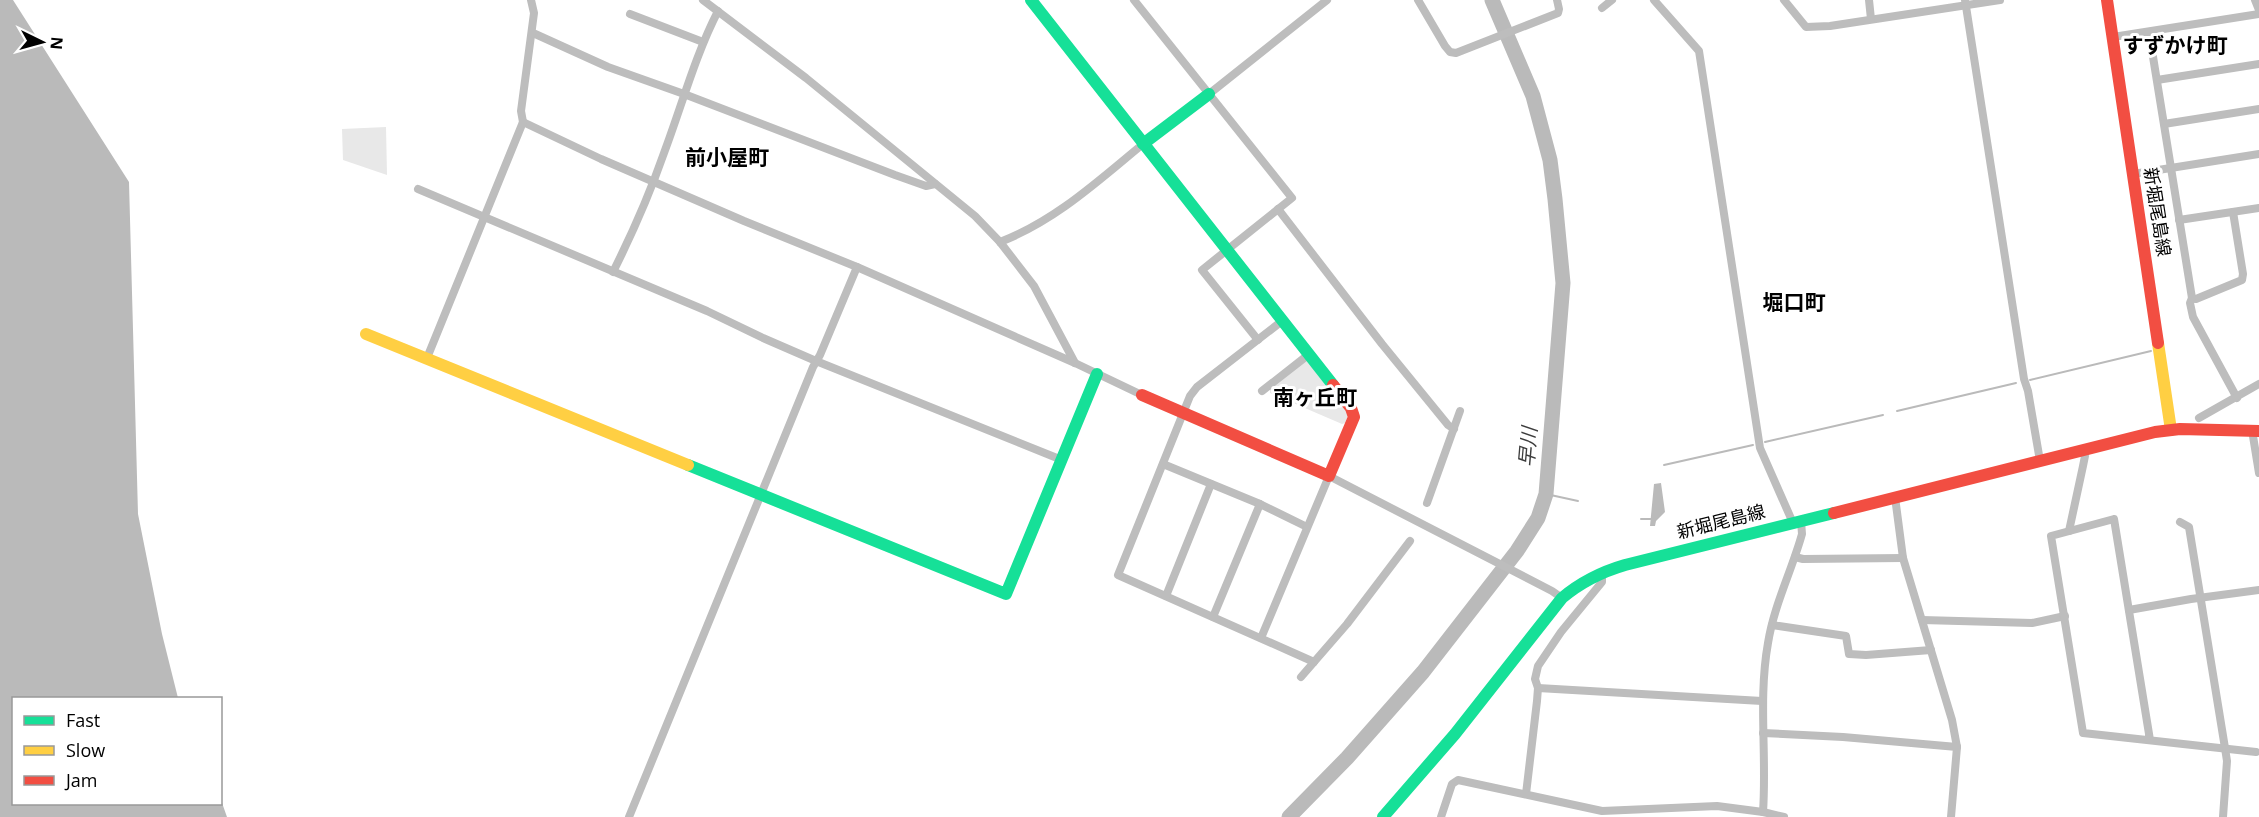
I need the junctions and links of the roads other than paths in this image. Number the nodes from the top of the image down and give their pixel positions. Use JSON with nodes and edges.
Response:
{"nodes":[{"id":1,"x":531,"y":0,"type":"edge"},
{"id":2,"x":703,"y":0,"type":"edge"},
{"id":3,"x":1031,"y":0,"type":"edge"},
{"id":4,"x":1134,"y":0,"type":"edge"},
{"id":5,"x":1327,"y":0,"type":"edge"},
{"id":6,"x":1418,"y":0,"type":"edge"},
{"id":7,"x":1557,"y":0,"type":"edge"},
{"id":8,"x":1612,"y":0,"type":"edge"},
{"id":9,"x":1654,"y":0,"type":"edge"},
{"id":10,"x":1784,"y":0,"type":"edge"},
{"id":11,"x":1869,"y":0,"type":"edge"},
{"id":12,"x":2000,"y":0,"type":"edge"},
{"id":13,"x":2107,"y":0,"type":"edge"},
{"id":14,"x":2255,"y":0,"type":"edge"},
{"id":15,"x":1965,"y":3,"type":"edge"},
{"id":16,"x":1602,"y":8,"type":"dead end"},
{"id":17,"x":718,"y":10,"type":"junction"},
{"id":18,"x":2259,"y":12,"type":"edge"},
{"id":19,"x":630,"y":14,"type":"dead end"},
{"id":20,"x":1871,"y":19,"type":"junction"},
{"id":21,"x":2150,"y":32,"type":"junction"},
{"id":22,"x":533,"y":33,"type":"junction"},
{"id":23,"x":2113,"y":37,"type":"junction"},
{"id":24,"x":703,"y":42,"type":"junction"},
{"id":25,"x":2259,"y":64,"type":"edge"},
{"id":26,"x":2157,"y":80,"type":"junction"},
{"id":27,"x":684,"y":94,"type":"junction"},
{"id":28,"x":1209,"y":94,"type":"junction"},
{"id":29,"x":2259,"y":109,"type":"edge"},
{"id":30,"x":523,"y":122,"type":"junction"},
{"id":31,"x":2164,"y":124,"type":"junction"},
{"id":32,"x":1143,"y":144,"type":"junction"},
{"id":33,"x":2259,"y":154,"type":"edge"},
{"id":34,"x":2170,"y":168,"type":"junction"},
{"id":35,"x":2133,"y":174,"type":"junction"},
{"id":36,"x":654,"y":181,"type":"junction"},
{"id":37,"x":935,"y":184,"type":"junction"},
{"id":38,"x":418,"y":189,"type":"dead end"},
{"id":39,"x":2259,"y":208,"type":"edge"},
{"id":40,"x":1278,"y":209,"type":"junction"},
{"id":41,"x":2233,"y":212,"type":"junction"},
{"id":42,"x":486,"y":217,"type":"junction"},
{"id":43,"x":2179,"y":220,"type":"junction"},
{"id":44,"x":1000,"y":243,"type":"junction"},
{"id":45,"x":1226,"y":249,"type":"junction"},
{"id":46,"x":857,"y":267,"type":"junction"},
{"id":47,"x":613,"y":272,"type":"junction"},
{"id":48,"x":2192,"y":298,"type":"junction"},
{"id":49,"x":1282,"y":321,"type":"junction"},
{"id":50,"x":366,"y":334,"type":"dead end"},
{"id":51,"x":1258,"y":340,"type":"junction"},
{"id":52,"x":1308,"y":355,"type":"junction"},
{"id":53,"x":427,"y":358,"type":"junction"},
{"id":54,"x":816,"y":361,"type":"junction"},
{"id":55,"x":1075,"y":363,"type":"junction"},
{"id":56,"x":1097,"y":374,"type":"junction"},
{"id":57,"x":2259,"y":384,"type":"edge"},
{"id":58,"x":1262,"y":391,"type":"dead end"},
{"id":59,"x":1142,"y":395,"type":"joint"},
{"id":60,"x":2237,"y":398,"type":"junction"},
{"id":61,"x":1460,"y":411,"type":"dead end"},
{"id":62,"x":1184,"y":412,"type":"junction"},
{"id":63,"x":2199,"y":418,"type":"dead end"},
{"id":64,"x":1454,"y":429,"type":"junction"},
{"id":65,"x":2171,"y":430,"type":"junction"},
{"id":66,"x":2255,"y":430,"type":"edge"},
{"id":67,"x":2083,"y":450,"type":"junction"},
{"id":68,"x":1062,"y":460,"type":"junction"},
{"id":69,"x":2040,"y":461,"type":"junction"},
{"id":70,"x":1163,"y":464,"type":"junction"},
{"id":71,"x":2259,"y":473,"type":"edge"},
{"id":72,"x":1329,"y":476,"type":"junction"},
{"id":73,"x":1211,"y":484,"type":"junction"},
{"id":74,"x":761,"y":495,"type":"junction"},
{"id":75,"x":1895,"y":497,"type":"junction"},
{"id":76,"x":1427,"y":503,"type":"dead end"},
{"id":77,"x":1260,"y":504,"type":"junction"},
{"id":78,"x":1797,"y":522,"type":"junction"},
{"id":79,"x":2180,"y":522,"type":"dead end"},
{"id":80,"x":1307,"y":527,"type":"junction"},
{"id":81,"x":2069,"y":531,"type":"junction"},
{"id":82,"x":1410,"y":541,"type":"dead end"},
{"id":83,"x":1795,"y":557,"type":"junction"},
{"id":84,"x":1903,"y":558,"type":"junction"},
{"id":85,"x":1602,"y":572,"type":"junction"},
{"id":86,"x":2259,"y":590,"type":"edge"},
{"id":87,"x":1166,"y":596,"type":"junction"},
{"id":88,"x":1562,"y":598,"type":"junction"},
{"id":89,"x":2200,"y":598,"type":"junction"},
{"id":90,"x":2129,"y":610,"type":"junction"},
{"id":91,"x":2065,"y":616,"type":"junction"},
{"id":92,"x":1214,"y":617,"type":"junction"},
{"id":93,"x":1922,"y":620,"type":"junction"},
{"id":94,"x":1772,"y":625,"type":"junction"},
{"id":95,"x":1261,"y":638,"type":"junction"},
{"id":96,"x":1931,"y":650,"type":"junction"},
{"id":97,"x":1314,"y":662,"type":"junction"},
{"id":98,"x":1301,"y":677,"type":"dead end"},
{"id":99,"x":1538,"y":688,"type":"junction"},
{"id":100,"x":1762,"y":701,"type":"junction"},
{"id":101,"x":1763,"y":733,"type":"junction"},
{"id":102,"x":2150,"y":740,"type":"junction"},
{"id":103,"x":1957,"y":747,"type":"junction"},
{"id":104,"x":2225,"y":748,"type":"junction"},
{"id":105,"x":2256,"y":752,"type":"dead end"},
{"id":106,"x":1526,"y":794,"type":"junction"},
{"id":107,"x":1763,"y":812,"type":"junction"},
{"id":108,"x":1752,"y":814,"type":"edge"},
{"id":109,"x":629,"y":817,"type":"edge"},
{"id":110,"x":1383,"y":817,"type":"edge"},
{"id":111,"x":1441,"y":817,"type":"edge"},
{"id":112,"x":1784,"y":817,"type":"edge"},
{"id":113,"x":1951,"y":817,"type":"edge"},
{"id":114,"x":2223,"y":817,"type":"edge"}],
"edges":[{"from":1,"to":22,"type":"street"},
{"from":2,"to":17,"type":"street"},
{"from":3,"to":32,"type":"street"},
{"from":4,"to":28,"type":"street"},
{"from":5,"to":28,"type":"street"},
{"from":6,"to":7,"type":"street"},
{"from":8,"to":16,"type":"street"},
{"from":9,"to":78,"type":"street"},
{"from":10,"to":20,"type":"street"},
{"from":11,"to":20,"type":"street"},
{"from":12,"to":15,"type":"street"},
{"from":13,"to":23,"type":"street","name":"新堀尾島線"},
{"from":14,"to":18,"type":"street"},
{"from":15,"to":20,"type":"street"},
{"from":15,"to":69,"type":"street"},
{"from":17,"to":24,"type":"street"},
{"from":17,"to":37,"type":"street"},
{"from":18,"to":21,"type":"street"},
{"from":19,"to":24,"type":"street"},
{"from":21,"to":23,"type":"street"},
{"from":21,"to":26,"type":"street"},
{"from":22,"to":27,"type":"street"},
{"from":22,"to":30,"type":"street"},
{"from":23,"to":35,"type":"street","name":"新堀尾島線"},
{"from":24,"to":27,"type":"street"},
{"from":25,"to":26,"type":"street"},
{"from":26,"to":31,"type":"street"},
{"from":27,"to":36,"type":"street"},
{"from":27,"to":37,"type":"street"},
{"from":28,"to":32,"type":"street"},
{"from":28,"to":40,"type":"street"},
{"from":29,"to":31,"type":"street"},
{"from":30,"to":36,"type":"street"},
{"from":30,"to":42,"type":"street"},
{"from":31,"to":34,"type":"street"},
{"from":32,"to":44,"type":"street"},
{"from":32,"to":45,"type":"street"},
{"from":33,"to":34,"type":"street"},
{"from":34,"to":35,"type":"street"},
{"from":34,"to":43,"type":"street"},
{"from":35,"to":65,"type":"street","name":"新堀尾島線"},
{"from":36,"to":46,"type":"street"},
{"from":36,"to":47,"type":"street"},
{"from":37,"to":44,"type":"street"},
{"from":38,"to":42,"type":"street"},
{"from":39,"to":41,"type":"street"},
{"from":40,"to":45,"type":"street"},
{"from":40,"to":64,"type":"street"},
{"from":41,"to":43,"type":"street"},
{"from":41,"to":48,"type":"street"},
{"from":42,"to":47,"type":"street"},
{"from":42,"to":53,"type":"street"},
{"from":43,"to":48,"type":"street"},
{"from":44,"to":55,"type":"street"},
{"from":45,"to":49,"type":"street"},
{"from":45,"to":51,"type":"street"},
{"from":46,"to":54,"type":"street"},
{"from":46,"to":55,"type":"street"},
{"from":47,"to":54,"type":"street"},
{"from":48,"to":60,"type":"street"},
{"from":49,"to":51,"type":"street"},
{"from":49,"to":52,"type":"street"},
{"from":50,"to":53,"type":"street"},
{"from":51,"to":62,"type":"street"},
{"from":52,"to":58,"type":"street"},
{"from":52,"to":72,"type":"street"},
{"from":53,"to":74,"type":"street"},
{"from":54,"to":68,"type":"street"},
{"from":54,"to":74,"type":"street"},
{"from":55,"to":56,"type":"street"},
{"from":56,"to":59,"type":"street"},
{"from":56,"to":68,"type":"street"},
{"from":57,"to":60,"type":"street"},
{"from":59,"to":62,"type":"street"},
{"from":60,"to":63,"type":"street"},
{"from":61,"to":64,"type":"street"},
{"from":62,"to":70,"type":"street"},
{"from":62,"to":72,"type":"street"},
{"from":64,"to":76,"type":"street"},
{"from":65,"to":66,"type":"street","name":"新堀尾島線"},
{"from":65,"to":67,"type":"street","name":"新堀尾島線"},
{"from":66,"to":71,"type":"street"},
{"from":67,"to":69,"type":"street","name":"新堀尾島線"},
{"from":67,"to":81,"type":"street"},
{"from":68,"to":74,"type":"street"},
{"from":69,"to":75,"type":"street","name":"新堀尾島線"},
{"from":70,"to":73,"type":"street"},
{"from":70,"to":87,"type":"street"},
{"from":72,"to":80,"type":"street"},
{"from":72,"to":88,"type":"street"},
{"from":73,"to":77,"type":"street"},
{"from":73,"to":87,"type":"street"},
{"from":74,"to":109,"type":"street"},
{"from":75,"to":78,"type":"street","name":"新堀尾島線"},
{"from":75,"to":84,"type":"street"},
{"from":77,"to":80,"type":"street"},
{"from":77,"to":92,"type":"street"},
{"from":78,"to":83,"type":"street"},
{"from":78,"to":85,"type":"street","name":"新堀尾島線"},
{"from":79,"to":89,"type":"street"},
{"from":80,"to":95,"type":"street"},
{"from":81,"to":90,"type":"street"},
{"from":81,"to":91,"type":"street"},
{"from":82,"to":97,"type":"street"},
{"from":83,"to":84,"type":"street"},
{"from":83,"to":94,"type":"street"},
{"from":84,"to":93,"type":"street"},
{"from":85,"to":88,"type":"street","name":"新堀尾島線"},
{"from":85,"to":99,"type":"street"},
{"from":86,"to":89,"type":"street"},
{"from":87,"to":92,"type":"street"},
{"from":88,"to":110,"type":"street","name":"新堀尾島線"},
{"from":89,"to":90,"type":"street"},
{"from":89,"to":104,"type":"street"},
{"from":90,"to":102,"type":"street"},
{"from":91,"to":93,"type":"street"},
{"from":91,"to":102,"type":"street"},
{"from":92,"to":95,"type":"street"},
{"from":93,"to":96,"type":"street"},
{"from":94,"to":96,"type":"street"},
{"from":94,"to":100,"type":"street"},
{"from":95,"to":97,"type":"street"},
{"from":96,"to":103,"type":"street"},
{"from":97,"to":98,"type":"street"},
{"from":99,"to":100,"type":"street"},
{"from":99,"to":106,"type":"street"},
{"from":100,"to":101,"type":"street"},
{"from":101,"to":103,"type":"street"},
{"from":101,"to":107,"type":"street"},
{"from":102,"to":104,"type":"street"},
{"from":103,"to":113,"type":"street"},
{"from":104,"to":105,"type":"street"},
{"from":104,"to":114,"type":"street"},
{"from":106,"to":108,"type":"street"},
{"from":106,"to":111,"type":"street"},
{"from":107,"to":108,"type":"street"},
{"from":107,"to":112,"type":"street"}]}
